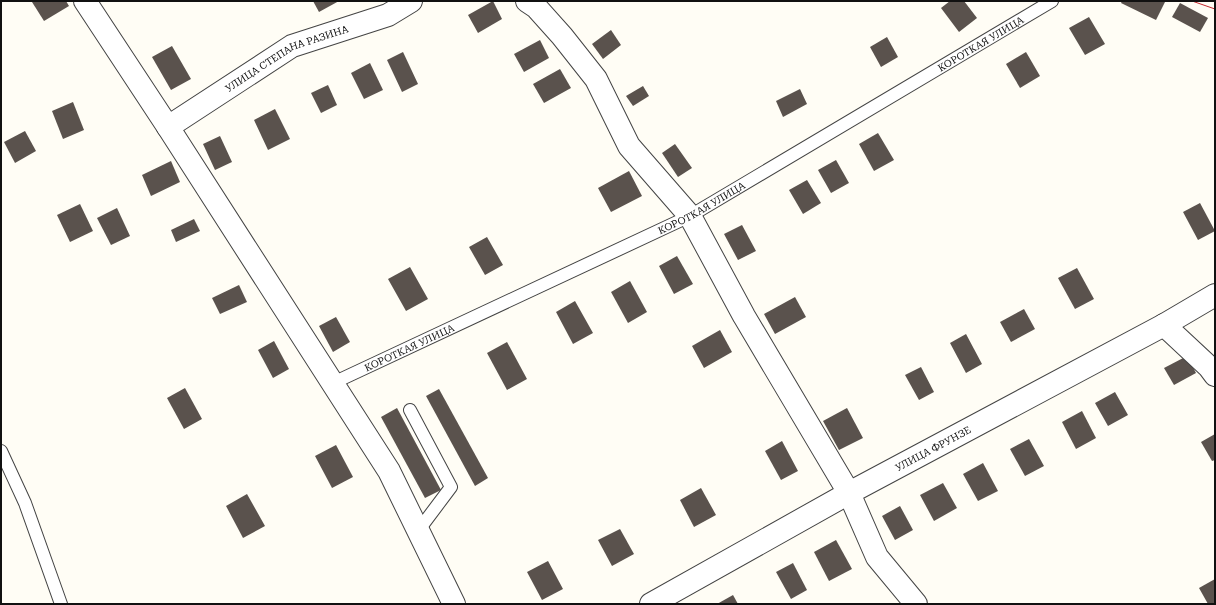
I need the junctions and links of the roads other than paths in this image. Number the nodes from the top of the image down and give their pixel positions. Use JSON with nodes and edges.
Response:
{"nodes":[{"id":1,"x":85,"y":1,"type":"edge"},
{"id":2,"x":411,"y":1,"type":"edge"},
{"id":3,"x":1052,"y":1,"type":"edge"},
{"id":4,"x":532,"y":3,"type":"edge"},
{"id":5,"x":168,"y":127,"type":"junction"},
{"id":6,"x":690,"y":216,"type":"junction"},
{"id":7,"x":1215,"y":295,"type":"edge"},
{"id":8,"x":1164,"y":325,"type":"junction"},
{"id":9,"x":1215,"y":375,"type":"edge"},
{"id":10,"x":333,"y":383,"type":"junction"},
{"id":11,"x":410,"y":410,"type":"dead end"},
{"id":12,"x":1,"y":451,"type":"edge"},
{"id":13,"x":849,"y":493,"type":"junction"},
{"id":14,"x":418,"y":531,"type":"junction"},
{"id":15,"x":61,"y":604,"type":"edge"},
{"id":16,"x":454,"y":604,"type":"edge"},
{"id":17,"x":651,"y":604,"type":"edge"},
{"id":18,"x":916,"y":604,"type":"edge"}],
"edges":[{"from":1,"to":5,"type":"street"},
{"from":2,"to":5,"type":"street","name":"УЛИЦА СТЕПАНА РАЗИНА"},
{"from":3,"to":6,"type":"lane","name":"КОРОТКАЯ УЛИЦА"},
{"from":4,"to":6,"type":"street"},
{"from":5,"to":10,"type":"street"},
{"from":6,"to":10,"type":"lane","name":"КОРОТКАЯ УЛИЦА"},
{"from":6,"to":13,"type":"street"},
{"from":7,"to":8,"type":"street","name":"УЛИЦА ФРУНЗЕ"},
{"from":8,"to":9,"type":"street"},
{"from":8,"to":13,"type":"street","name":"УЛИЦА ФРУНЗЕ"},
{"from":10,"to":14,"type":"street"},
{"from":11,"to":14,"type":"lane"},
{"from":12,"to":15,"type":"lane"},
{"from":13,"to":17,"type":"street","name":"УЛИЦА ФРУНЗЕ"},
{"from":13,"to":18,"type":"street"},
{"from":14,"to":16,"type":"street"}]}
